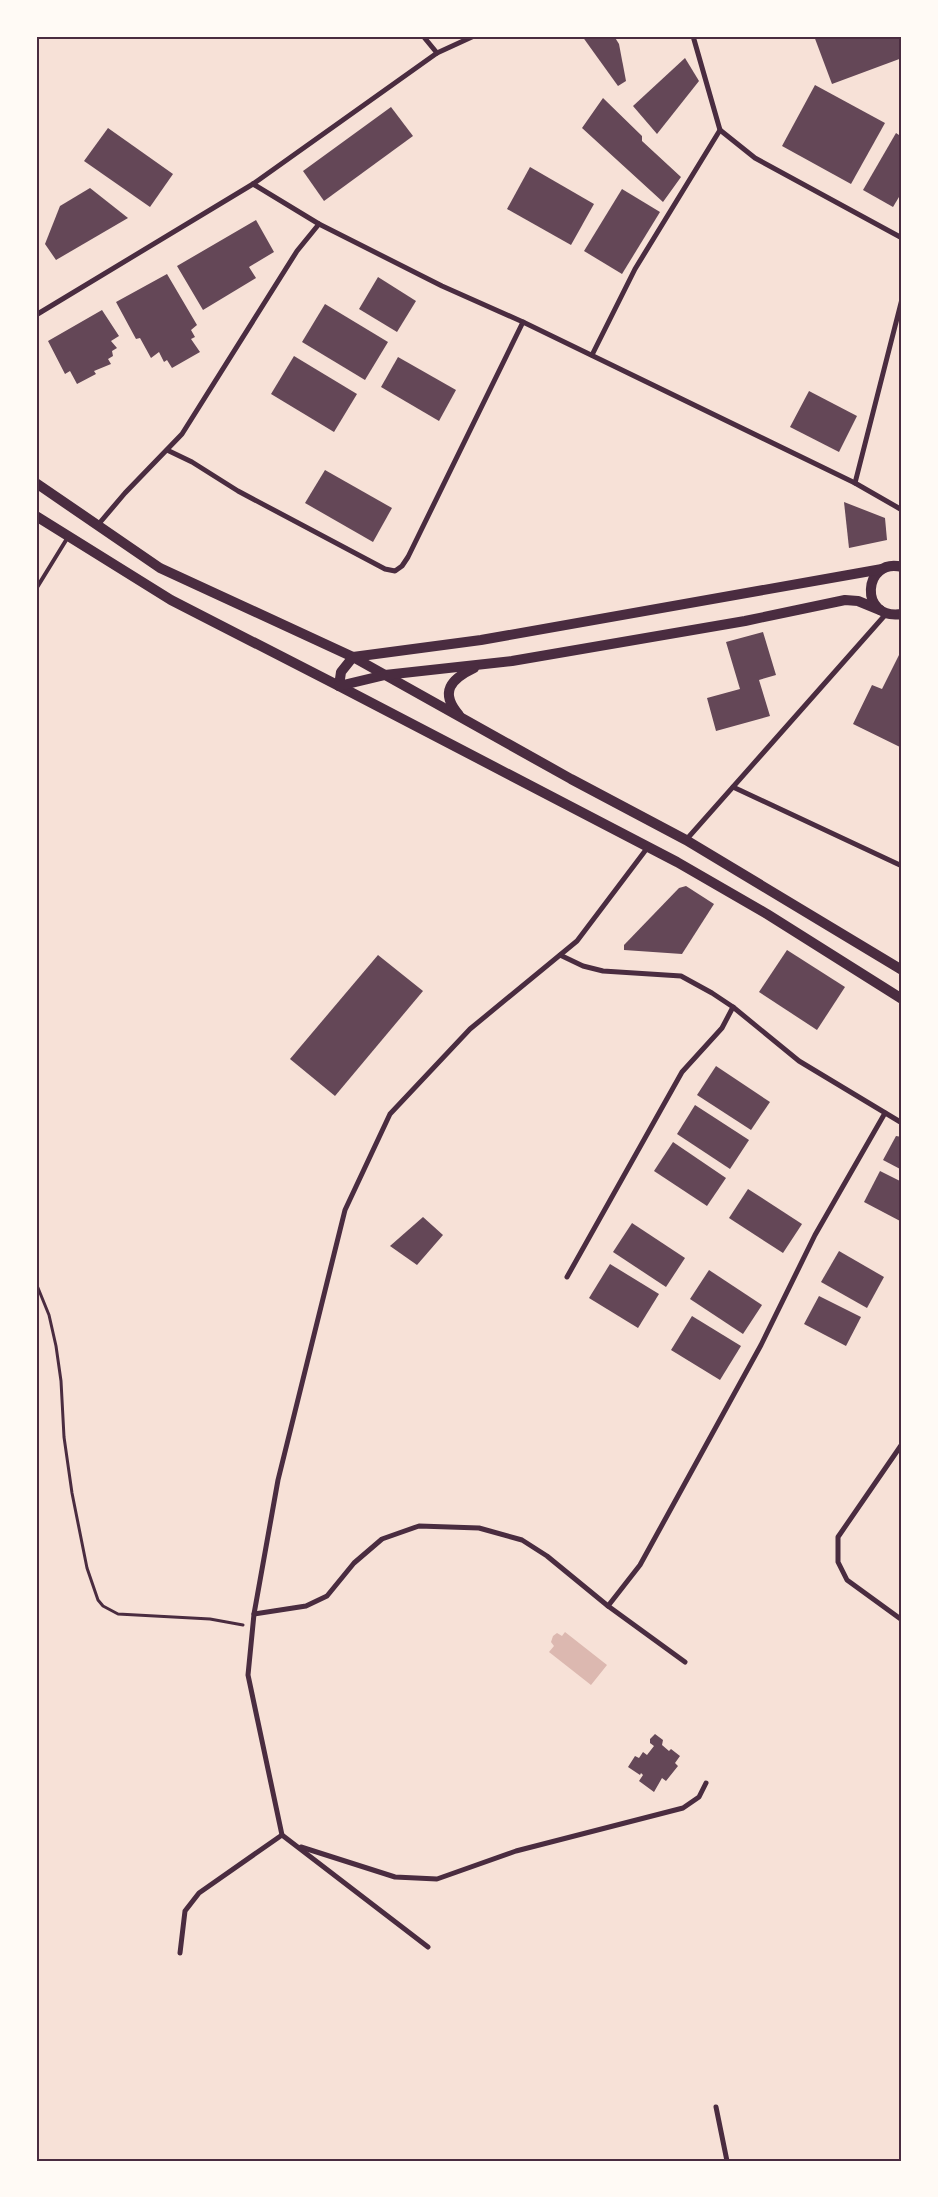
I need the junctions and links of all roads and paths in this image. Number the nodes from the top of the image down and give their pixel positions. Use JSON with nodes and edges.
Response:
{"nodes":[{"id":1,"x":423,"y":36,"type":"edge"},
{"id":2,"x":474,"y":36,"type":"edge"},
{"id":3,"x":694,"y":36,"type":"edge"},
{"id":4,"x":437,"y":52,"type":"junction"},
{"id":5,"x":720,"y":130,"type":"junction"},
{"id":6,"x":253,"y":184,"type":"junction"},
{"id":7,"x":319,"y":224,"type":"junction"},
{"id":8,"x":902,"y":238,"type":"edge"},
{"id":9,"x":902,"y":299,"type":"edge"},
{"id":10,"x":36,"y":316,"type":"edge"},
{"id":11,"x":522,"y":322,"type":"junction"},
{"id":12,"x":592,"y":355,"type":"junction"},
{"id":13,"x":167,"y":450,"type":"junction"},
{"id":14,"x":855,"y":483,"type":"junction"},
{"id":15,"x":36,"y":484,"type":"edge"},
{"id":16,"x":902,"y":510,"type":"edge"},
{"id":17,"x":36,"y":516,"type":"edge"},
{"id":18,"x":97,"y":526,"type":"junction"},
{"id":19,"x":68,"y":537,"type":"junction"},
{"id":20,"x":902,"y":566,"type":"edge"},
{"id":21,"x":885,"y":568,"type":"junction"},
{"id":22,"x":36,"y":589,"type":"edge"},
{"id":23,"x":883,"y":612,"type":"junction"},
{"id":24,"x":902,"y":614,"type":"edge"},
{"id":25,"x":353,"y":658,"type":"junction"},
{"id":26,"x":479,"y":665,"type":"junction"},
{"id":27,"x":385,"y":675,"type":"junction"},
{"id":28,"x":339,"y":686,"type":"junction"},
{"id":29,"x":461,"y":718,"type":"junction"},
{"id":30,"x":733,"y":787,"type":"junction"},
{"id":31,"x":686,"y":840,"type":"junction"},
{"id":32,"x":648,"y":847,"type":"junction"},
{"id":33,"x":902,"y":866,"type":"edge"},
{"id":34,"x":560,"y":955,"type":"junction"},
{"id":35,"x":902,"y":970,"type":"edge"},
{"id":36,"x":902,"y":999,"type":"edge"},
{"id":37,"x":733,"y":1007,"type":"junction"},
{"id":38,"x":886,"y":1113,"type":"junction"},
{"id":39,"x":902,"y":1123,"type":"edge"},
{"id":40,"x":567,"y":1276,"type":"dead end"},
{"id":41,"x":36,"y":1283,"type":"edge"},
{"id":42,"x":902,"y":1444,"type":"edge"},
{"id":43,"x":608,"y":1606,"type":"junction"},
{"id":44,"x":254,"y":1614,"type":"junction"},
{"id":45,"x":902,"y":1620,"type":"edge"},
{"id":46,"x":253,"y":1629,"type":"junction"},
{"id":47,"x":685,"y":1662,"type":"dead end"},
{"id":48,"x":706,"y":1783,"type":"dead end"},
{"id":49,"x":282,"y":1835,"type":"junction"},
{"id":50,"x":296,"y":1845,"type":"junction"},
{"id":51,"x":428,"y":1947,"type":"dead end"},
{"id":52,"x":180,"y":1953,"type":"dead end"},
{"id":53,"x":716,"y":2107,"type":"dead end"},
{"id":54,"x":727,"y":2161,"type":"edge"}],
"edges":[{"from":1,"to":4,"type":"street"},
{"from":2,"to":4,"type":"street"},
{"from":3,"to":5,"type":"street"},
{"from":4,"to":6,"type":"street"},
{"from":5,"to":8,"type":"street"},
{"from":5,"to":12,"type":"street"},
{"from":6,"to":7,"type":"street"},
{"from":6,"to":10,"type":"street"},
{"from":7,"to":11,"type":"street"},
{"from":7,"to":13,"type":"street"},
{"from":9,"to":14,"type":"street"},
{"from":11,"to":12,"type":"street"},
{"from":11,"to":13,"type":"street"},
{"from":12,"to":14,"type":"street"},
{"from":13,"to":18,"type":"street"},
{"from":14,"to":16,"type":"street"},
{"from":15,"to":18,"type":"main road"},
{"from":17,"to":19,"type":"main road"},
{"from":18,"to":25,"type":"main road"},
{"from":19,"to":22,"type":"lane"},
{"from":19,"to":28,"type":"main road"},
{"from":20,"to":21,"type":"main road"},
{"from":21,"to":23,"type":"main road"},
{"from":21,"to":25,"type":"main road"},
{"from":23,"to":24,"type":"main road"},
{"from":23,"to":26,"type":"main road"},
{"from":23,"to":30,"type":"street"},
{"from":25,"to":27,"type":"main road"},
{"from":25,"to":28,"type":"main road"},
{"from":26,"to":27,"type":"main road"},
{"from":26,"to":29,"type":"main road"},
{"from":27,"to":28,"type":"main road"},
{"from":27,"to":29,"type":"main road"},
{"from":28,"to":32,"type":"main road"},
{"from":29,"to":31,"type":"main road"},
{"from":30,"to":31,"type":"street"},
{"from":30,"to":33,"type":"street"},
{"from":31,"to":35,"type":"main road"},
{"from":32,"to":34,"type":"street"},
{"from":32,"to":36,"type":"main road"},
{"from":34,"to":37,"type":"street"},
{"from":34,"to":44,"type":"street"},
{"from":37,"to":38,"type":"street"},
{"from":37,"to":40,"type":"street"},
{"from":38,"to":39,"type":"street"},
{"from":38,"to":43,"type":"street"},
{"from":41,"to":46,"type":"path"},
{"from":42,"to":45,"type":"street"},
{"from":43,"to":44,"type":"street"},
{"from":43,"to":47,"type":"street"},
{"from":44,"to":46,"type":"street"},
{"from":46,"to":49,"type":"street"},
{"from":48,"to":50,"type":"street"},
{"from":49,"to":50,"type":"street"},
{"from":49,"to":52,"type":"street"},
{"from":50,"to":51,"type":"street"},
{"from":53,"to":54,"type":"street"}]}
